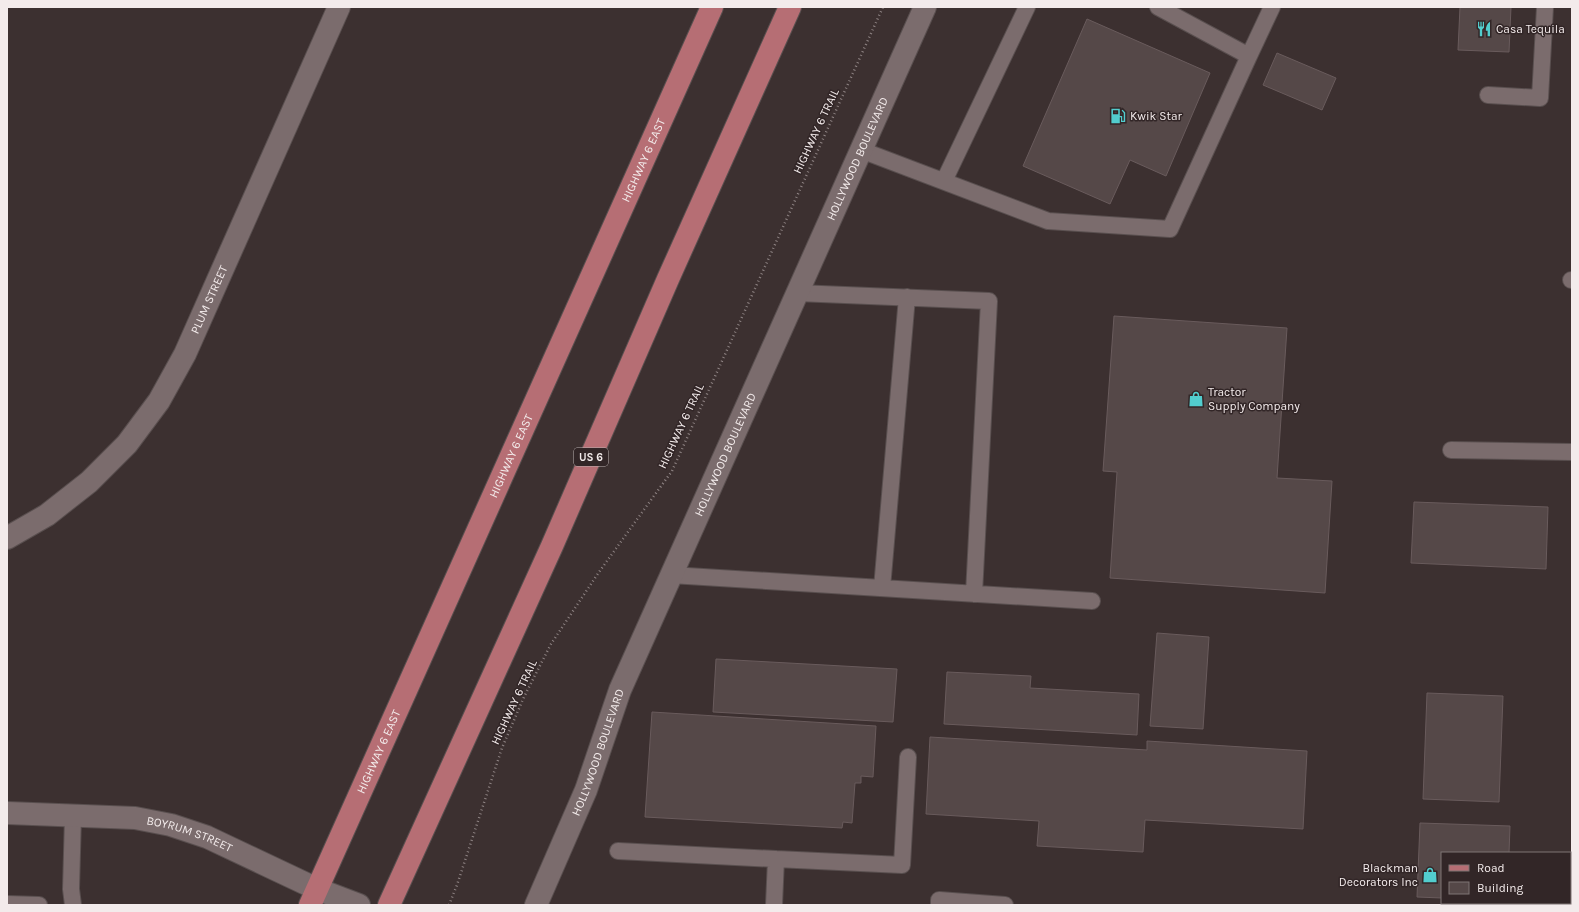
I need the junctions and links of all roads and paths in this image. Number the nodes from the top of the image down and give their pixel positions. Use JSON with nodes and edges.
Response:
{"nodes":[{"id":1,"x":339,"y":7,"type":"edge"},
{"id":2,"x":712,"y":7,"type":"edge"},
{"id":3,"x":790,"y":7,"type":"edge"},
{"id":4,"x":883,"y":7,"type":"edge"},
{"id":5,"x":925,"y":7,"type":"edge"},
{"id":6,"x":1027,"y":7,"type":"edge"},
{"id":7,"x":1158,"y":7,"type":"edge"},
{"id":8,"x":1272,"y":7,"type":"edge"},
{"id":9,"x":1546,"y":7,"type":"edge"},
{"id":10,"x":1249,"y":56,"type":"junction"},
{"id":11,"x":1488,"y":95,"type":"dead end"},
{"id":12,"x":861,"y":150,"type":"junction"},
{"id":13,"x":944,"y":181,"type":"junction"},
{"id":14,"x":797,"y":293,"type":"junction"},
{"id":15,"x":907,"y":297,"type":"junction"},
{"id":16,"x":1451,"y":450,"type":"dead end"},
{"id":17,"x":1572,"y":452,"type":"edge"},
{"id":18,"x":7,"y":538,"type":"edge"},
{"id":19,"x":671,"y":575,"type":"junction"},
{"id":20,"x":882,"y":588,"type":"junction"},
{"id":21,"x":974,"y":594,"type":"junction"},
{"id":22,"x":1092,"y":602,"type":"dead end"},
{"id":23,"x":908,"y":757,"type":"dead end"},
{"id":24,"x":7,"y":813,"type":"edge"},
{"id":25,"x":73,"y":816,"type":"junction"},
{"id":26,"x":618,"y":850,"type":"dead end"},
{"id":27,"x":776,"y":859,"type":"junction"},
{"id":28,"x":313,"y":897,"type":"edge"},
{"id":29,"x":7,"y":904,"type":"edge"},
{"id":30,"x":39,"y":905,"type":"edge"},
{"id":31,"x":72,"y":905,"type":"edge"},
{"id":32,"x":359,"y":905,"type":"edge"},
{"id":33,"x":389,"y":905,"type":"edge"},
{"id":34,"x":449,"y":905,"type":"edge"},
{"id":35,"x":536,"y":905,"type":"edge"},
{"id":36,"x":774,"y":905,"type":"edge"},
{"id":37,"x":939,"y":905,"type":"edge"},
{"id":38,"x":1005,"y":905,"type":"edge"}],
"edges":[{"from":1,"to":18,"type":"street","name":"PLUM STREET"},
{"from":2,"to":28,"type":"main road","name":"HIGHWAY 6 EAST"},
{"from":3,"to":33,"type":"main road","number":"US 6"},
{"from":4,"to":34,"type":"path","name":"HIGHWAY 6 TRAIL"},
{"from":5,"to":12,"type":"street","name":"HOLLYWOOD BOULEVARD"},
{"from":6,"to":13,"type":"lane"},
{"from":7,"to":10,"type":"lane"},
{"from":8,"to":10,"type":"lane"},
{"from":9,"to":11,"type":"lane"},
{"from":10,"to":13,"type":"lane"},
{"from":12,"to":13,"type":"lane"},
{"from":12,"to":14,"type":"street","name":"HOLLYWOOD BOULEVARD"},
{"from":14,"to":15,"type":"lane"},
{"from":14,"to":19,"type":"street","name":"HOLLYWOOD BOULEVARD"},
{"from":15,"to":20,"type":"lane"},
{"from":15,"to":21,"type":"lane"},
{"from":16,"to":17,"type":"lane"},
{"from":19,"to":20,"type":"lane"},
{"from":19,"to":35,"type":"street","name":"HOLLYWOOD BOULEVARD"},
{"from":20,"to":21,"type":"lane"},
{"from":21,"to":22,"type":"lane"},
{"from":23,"to":27,"type":"lane"},
{"from":24,"to":25,"type":"street","name":"BOYRUM STREET"},
{"from":25,"to":28,"type":"street","name":"BOYRUM STREET"},
{"from":25,"to":31,"type":"lane"},
{"from":26,"to":27,"type":"lane"},
{"from":27,"to":36,"type":"lane"},
{"from":28,"to":32,"type":"street","name":"BOYRUM STREET"},
{"from":29,"to":30,"type":"lane"},
{"from":37,"to":38,"type":"lane"}]}
